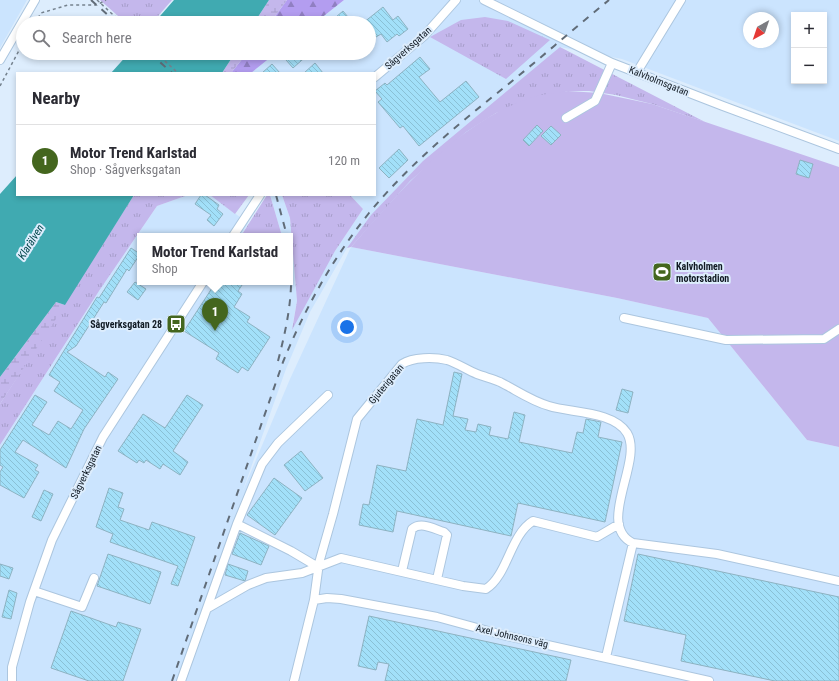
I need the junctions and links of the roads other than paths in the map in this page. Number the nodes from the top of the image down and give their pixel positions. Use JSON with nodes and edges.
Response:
{"nodes":[{"id":1,"x":34,"y":0,"type":"edge"},
{"id":2,"x":456,"y":0,"type":"edge"},
{"id":3,"x":484,"y":0,"type":"edge"},
{"id":4,"x":681,"y":0,"type":"edge"},
{"id":5,"x":25,"y":16,"type":"edge"},
{"id":6,"x":16,"y":32,"type":"edge"},
{"id":7,"x":0,"y":60,"type":"edge"},
{"id":8,"x":612,"y":63,"type":"junction"},
{"id":9,"x":637,"y":72,"type":"junction"},
{"id":10,"x":376,"y":76,"type":"edge"},
{"id":11,"x":566,"y":118,"type":"dead end"},
{"id":12,"x":839,"y":149,"type":"edge"},
{"id":13,"x":259,"y":196,"type":"edge"},
{"id":14,"x":235,"y":233,"type":"edge"},
{"id":15,"x":201,"y":285,"type":"edge"},
{"id":16,"x":624,"y":318,"type":"dead end"},
{"id":17,"x":839,"y":329,"type":"edge"},
{"id":18,"x":328,"y":395,"type":"dead end"},
{"id":19,"x":237,"y":524,"type":"junction"},
{"id":20,"x":619,"y":524,"type":"junction"},
{"id":21,"x":633,"y":543,"type":"junction"},
{"id":22,"x":318,"y":567,"type":"junction"},
{"id":23,"x":402,"y":571,"type":"junction"},
{"id":24,"x":94,"y":578,"type":"dead end"},
{"id":25,"x":437,"y":579,"type":"junction"},
{"id":26,"x":839,"y":581,"type":"edge"},
{"id":27,"x":34,"y":591,"type":"junction"},
{"id":28,"x":314,"y":600,"type":"junction"},
{"id":29,"x":208,"y":608,"type":"junction"},
{"id":30,"x":606,"y":657,"type":"junction"},
{"id":31,"x":12,"y":681,"type":"edge"},
{"id":32,"x":181,"y":681,"type":"edge"},
{"id":33,"x":294,"y":681,"type":"edge"},
{"id":34,"x":709,"y":681,"type":"edge"}],
"edges":[{"from":1,"to":5,"type":"street"},
{"from":2,"to":10,"type":"street","name":"Sågverksgatan"},
{"from":3,"to":8,"type":"street","name":"Kalvholmsgatan"},
{"from":4,"to":9,"type":"street"},
{"from":6,"to":7,"type":"street"},
{"from":8,"to":9,"type":"street","name":"Kalvholmsgatan"},
{"from":8,"to":11,"type":"street"},
{"from":9,"to":12,"type":"street","name":"Kalvholmsgatan"},
{"from":13,"to":14,"type":"street"},
{"from":15,"to":27,"type":"street","name":"Sågverksgatan"},
{"from":16,"to":17,"type":"street"},
{"from":18,"to":19,"type":"street"},
{"from":19,"to":22,"type":"street"},
{"from":19,"to":29,"type":"street"},
{"from":20,"to":21,"type":"street"},
{"from":20,"to":22,"type":"street","name":"Gjuterigatan"},
{"from":20,"to":25,"type":"street"},
{"from":21,"to":26,"type":"street"},
{"from":21,"to":30,"type":"street"},
{"from":22,"to":23,"type":"street"},
{"from":22,"to":28,"type":"street","name":"Gjuterigatan"},
{"from":22,"to":29,"type":"street"},
{"from":23,"to":25,"type":"street"},
{"from":23,"to":25,"type":"street"},
{"from":24,"to":27,"type":"street"},
{"from":27,"to":31,"type":"street","name":"Sågverksgatan"},
{"from":28,"to":30,"type":"street","name":"Axel Johnsons väg"},
{"from":28,"to":33,"type":"street","name":"Gjuterigatan"},
{"from":29,"to":32,"type":"street"},
{"from":30,"to":34,"type":"street","name":"Axel Johnsons väg"}]}
